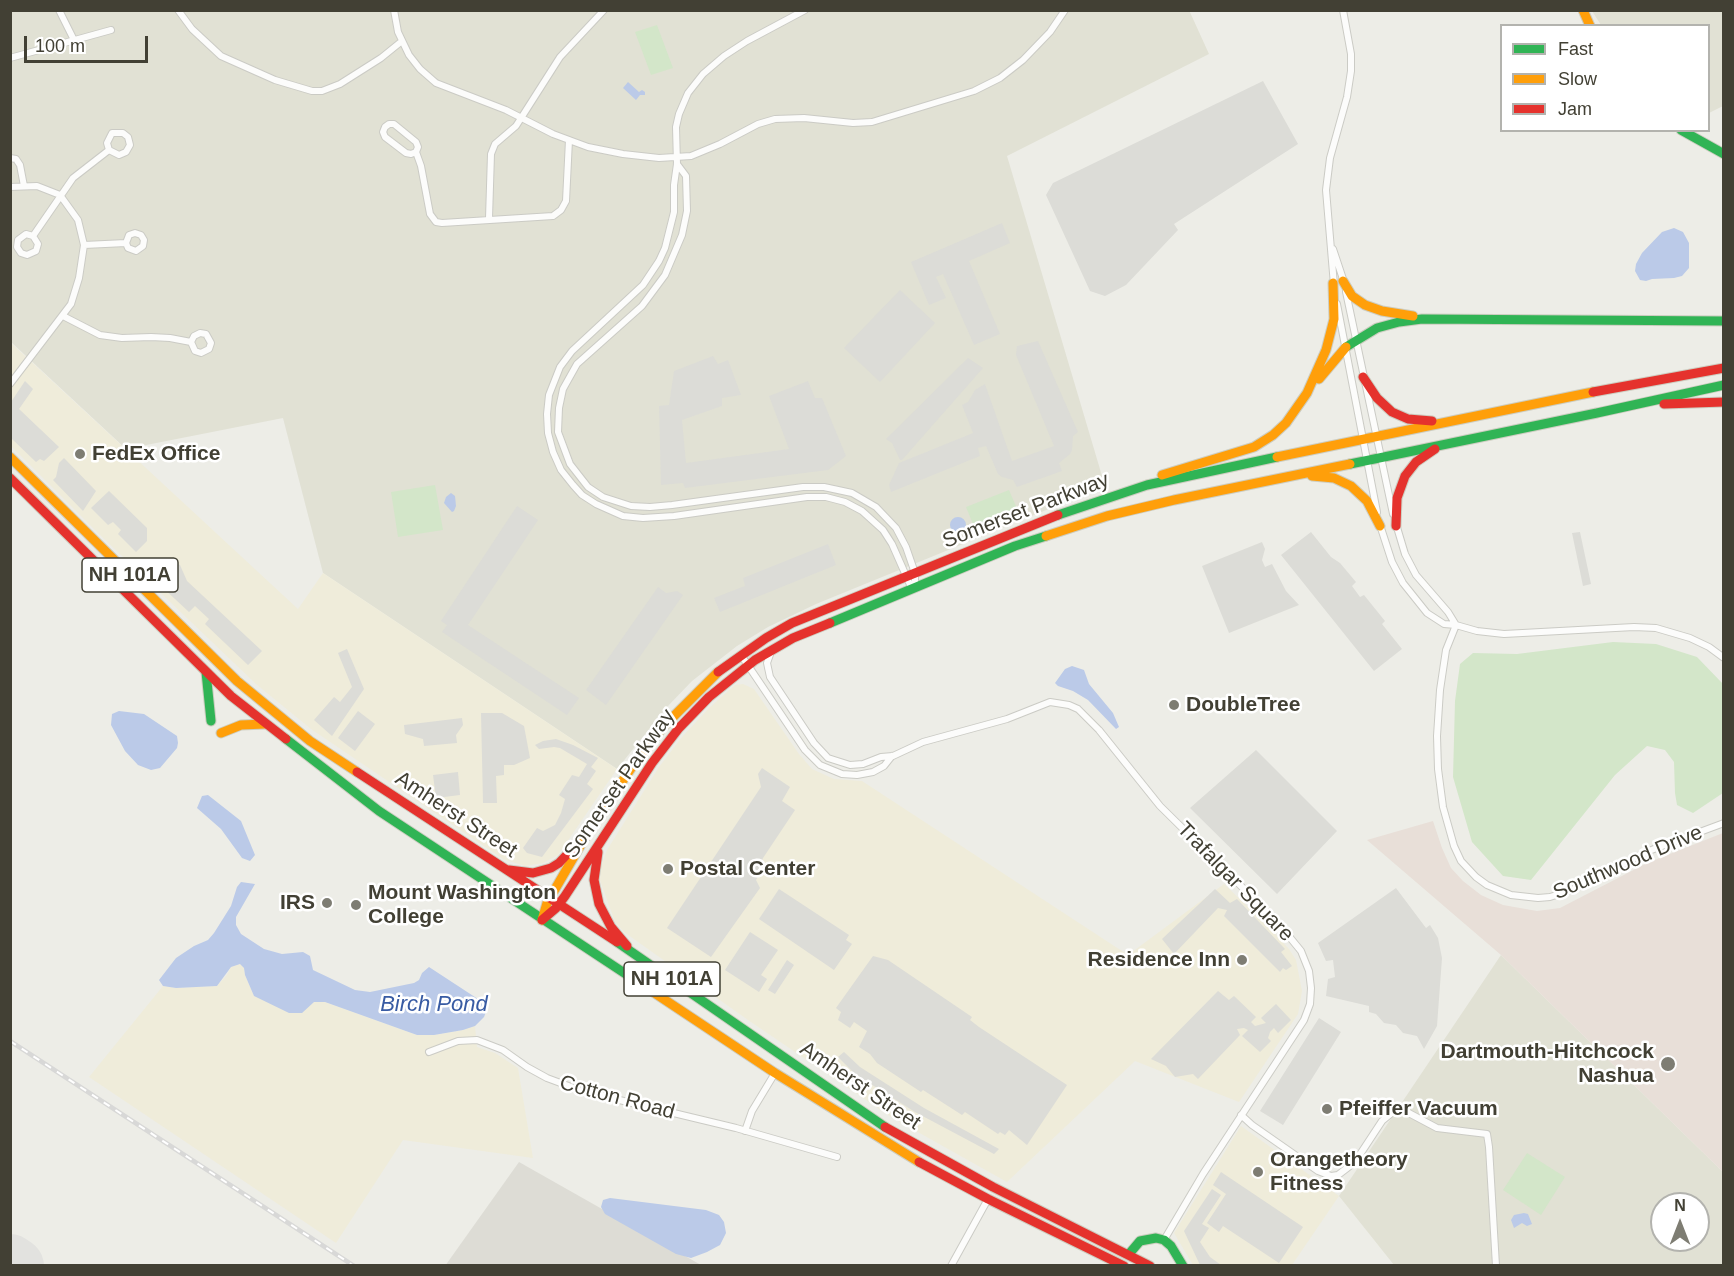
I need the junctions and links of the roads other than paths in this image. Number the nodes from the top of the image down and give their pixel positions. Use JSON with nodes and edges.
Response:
{"nodes":[{"id":1,"x":59,"y":10,"type":"edge"},
{"id":2,"x":178,"y":10,"type":"edge"},
{"id":3,"x":394,"y":10,"type":"edge"},
{"id":4,"x":604,"y":10,"type":"edge"},
{"id":5,"x":805,"y":10,"type":"edge"},
{"id":6,"x":1065,"y":10,"type":"edge"},
{"id":7,"x":1343,"y":10,"type":"edge"},
{"id":8,"x":1583,"y":10,"type":"edge"},
{"id":9,"x":1589,"y":24,"type":"edge"},
{"id":10,"x":111,"y":30,"type":"dead end"},
{"id":11,"x":74,"y":40,"type":"junction"},
{"id":12,"x":402,"y":41,"type":"junction"},
{"id":13,"x":10,"y":58,"type":"edge"},
{"id":14,"x":522,"y":118,"type":"junction"},
{"id":15,"x":1685,"y":132,"type":"edge"},
{"id":16,"x":569,"y":140,"type":"junction"},
{"id":17,"x":109,"y":150,"type":"dead end"},
{"id":18,"x":416,"y":152,"type":"junction"},
{"id":19,"x":1724,"y":154,"type":"edge"},
{"id":20,"x":10,"y":158,"type":"edge"},
{"id":21,"x":677,"y":161,"type":"junction"},
{"id":22,"x":24,"y":186,"type":"junction"},
{"id":23,"x":10,"y":187,"type":"edge"},
{"id":24,"x":60,"y":195,"type":"junction"},
{"id":25,"x":489,"y":218,"type":"junction"},
{"id":26,"x":33,"y":236,"type":"dead end"},
{"id":27,"x":126,"y":243,"type":"dead end"},
{"id":28,"x":1331,"y":244,"type":"junction"},
{"id":29,"x":84,"y":245,"type":"junction"},
{"id":30,"x":1343,"y":281,"type":"junction"},
{"id":31,"x":1333,"y":283,"type":"junction"},
{"id":32,"x":63,"y":316,"type":"junction"},
{"id":33,"x":1453,"y":318,"type":"junction"},
{"id":34,"x":1724,"y":321,"type":"edge"},
{"id":35,"x":1356,"y":340,"type":"junction"},
{"id":36,"x":191,"y":342,"type":"dead end"},
{"id":37,"x":1346,"y":347,"type":"junction"},
{"id":38,"x":1724,"y":368,"type":"edge"},
{"id":39,"x":1363,"y":377,"type":"junction"},
{"id":40,"x":10,"y":384,"type":"edge"},
{"id":41,"x":1724,"y":385,"type":"edge"},
{"id":42,"x":1307,"y":393,"type":"junction"},
{"id":43,"x":1724,"y":402,"type":"edge"},
{"id":44,"x":1597,"y":413,"type":"junction"},
{"id":45,"x":1453,"y":420,"type":"junction"},
{"id":46,"x":1376,"y":436,"type":"junction"},
{"id":47,"x":1363,"y":439,"type":"junction"},
{"id":48,"x":1446,"y":444,"type":"junction"},
{"id":49,"x":10,"y":457,"type":"edge"},
{"id":50,"x":1380,"y":458,"type":"junction"},
{"id":51,"x":1366,"y":461,"type":"junction"},
{"id":52,"x":1285,"y":477,"type":"junction"},
{"id":53,"x":10,"y":478,"type":"edge"},
{"id":54,"x":1125,"y":492,"type":"junction"},
{"id":55,"x":1380,"y":526,"type":"junction"},
{"id":56,"x":1396,"y":526,"type":"junction"},
{"id":57,"x":911,"y":575,"type":"junction"},
{"id":58,"x":911,"y":587,"type":"junction"},
{"id":59,"x":1456,"y":625,"type":"junction"},
{"id":60,"x":774,"y":648,"type":"junction"},
{"id":61,"x":741,"y":655,"type":"junction"},
{"id":62,"x":1724,"y":658,"type":"edge"},
{"id":63,"x":748,"y":666,"type":"junction"},
{"id":64,"x":206,"y":672,"type":"junction"},
{"id":65,"x":211,"y":721,"type":"dead end"},
{"id":66,"x":265,"y":724,"type":"junction"},
{"id":67,"x":221,"y":733,"type":"dead end"},
{"id":68,"x":893,"y":756,"type":"junction"},
{"id":69,"x":1724,"y":823,"type":"edge"},
{"id":70,"x":590,"y":829,"type":"junction"},
{"id":71,"x":604,"y":836,"type":"junction"},
{"id":72,"x":507,"y":869,"type":"junction"},
{"id":73,"x":550,"y":898,"type":"junction"},
{"id":74,"x":559,"y":904,"type":"junction"},
{"id":75,"x":542,"y":920,"type":"junction"},
{"id":76,"x":641,"y":958,"type":"junction"},
{"id":77,"x":429,"y":1052,"type":"dead end"},
{"id":78,"x":775,"y":1073,"type":"junction"},
{"id":79,"x":1241,"y":1115,"type":"junction"},
{"id":80,"x":745,"y":1131,"type":"junction"},
{"id":81,"x":837,"y":1157,"type":"dead end"},
{"id":82,"x":988,"y":1199,"type":"junction"},
{"id":83,"x":1164,"y":1240,"type":"junction"},
{"id":84,"x":1128,"y":1254,"type":"junction"},
{"id":85,"x":1123,"y":1265,"type":"edge"},
{"id":86,"x":951,"y":1266,"type":"edge"},
{"id":87,"x":1150,"y":1266,"type":"edge"},
{"id":88,"x":1183,"y":1266,"type":"edge"},
{"id":89,"x":1496,"y":1266,"type":"edge"}],
"edges":[{"from":1,"to":11,"type":"street"},
{"from":2,"to":12,"type":"street"},
{"from":3,"to":12,"type":"street"},
{"from":4,"to":14,"type":"street"},
{"from":5,"to":21,"type":"street"},
{"from":6,"to":21,"type":"street"},
{"from":7,"to":28,"type":"street"},
{"from":8,"to":9,"type":"main road"},
{"from":10,"to":11,"type":"street"},
{"from":11,"to":13,"type":"street"},
{"from":12,"to":14,"type":"street"},
{"from":14,"to":16,"type":"street"},
{"from":14,"to":25,"type":"street"},
{"from":15,"to":19,"type":"main road"},
{"from":16,"to":21,"type":"street"},
{"from":16,"to":25,"type":"street"},
{"from":17,"to":24,"type":"street"},
{"from":18,"to":18,"type":"street"},
{"from":18,"to":25,"type":"street"},
{"from":20,"to":22,"type":"street"},
{"from":21,"to":57,"type":"street"},
{"from":21,"to":57,"type":"street"},
{"from":22,"to":23,"type":"street"},
{"from":22,"to":24,"type":"street"},
{"from":24,"to":26,"type":"street"},
{"from":24,"to":29,"type":"street"},
{"from":27,"to":29,"type":"street"},
{"from":28,"to":30,"type":"street"},
{"from":28,"to":31,"type":"street"},
{"from":29,"to":32,"type":"street"},
{"from":30,"to":33,"type":"main road"},
{"from":30,"to":35,"type":"street"},
{"from":31,"to":37,"type":"street"},
{"from":31,"to":42,"type":"main road"},
{"from":32,"to":36,"type":"street"},
{"from":32,"to":40,"type":"street"},
{"from":33,"to":34,"type":"main road"},
{"from":33,"to":35,"type":"main road"},
{"from":35,"to":37,"type":"main road"},
{"from":35,"to":39,"type":"street"},
{"from":37,"to":42,"type":"main road"},
{"from":37,"to":47,"type":"street"},
{"from":38,"to":45,"type":"main road","name":"Somerset Parkway"},
{"from":39,"to":45,"type":"main road"},
{"from":39,"to":46,"type":"street"},
{"from":41,"to":44,"type":"main road"},
{"from":42,"to":54,"type":"main road"},
{"from":43,"to":44,"type":"main road"},
{"from":44,"to":48,"type":"main road","name":"Somerset Parkway"},
{"from":45,"to":46,"type":"main road","name":"Somerset Parkway"},
{"from":46,"to":47,"type":"main road","name":"Somerset Parkway"},
{"from":46,"to":50,"type":"street"},
{"from":47,"to":51,"type":"street"},
{"from":47,"to":54,"type":"main road","name":"Somerset Parkway"},
{"from":48,"to":50,"type":"main road","name":"Somerset Parkway"},
{"from":48,"to":56,"type":"main road"},
{"from":49,"to":72,"type":"main road","name":"Amherst Street","number":"NH 101A"},
{"from":50,"to":51,"type":"main road","name":"Somerset Parkway"},
{"from":50,"to":56,"type":"street"},
{"from":51,"to":52,"type":"main road","name":"Somerset Parkway"},
{"from":51,"to":55,"type":"street"},
{"from":52,"to":55,"type":"main road"},
{"from":52,"to":58,"type":"main road","name":"Somerset Parkway"},
{"from":53,"to":64,"type":"main road","name":"Amherst Street","number":"NH 101A"},
{"from":54,"to":57,"type":"main road","name":"Somerset Parkway"},
{"from":55,"to":59,"type":"street"},
{"from":56,"to":59,"type":"street"},
{"from":57,"to":58,"type":"street"},
{"from":57,"to":61,"type":"main road","name":"Somerset Parkway"},
{"from":58,"to":60,"type":"main road","name":"Somerset Parkway"},
{"from":59,"to":62,"type":"street"},
{"from":59,"to":69,"type":"street","name":"Southwood Drive"},
{"from":60,"to":63,"type":"main road","name":"Somerset Parkway"},
{"from":60,"to":68,"type":"street","name":"Trafalgar Square"},
{"from":61,"to":63,"type":"street","name":"Trafalgar Square"},
{"from":61,"to":70,"type":"main road","name":"Somerset Parkway"},
{"from":63,"to":68,"type":"street","name":"Trafalgar Square"},
{"from":63,"to":71,"type":"main road","name":"Somerset Parkway"},
{"from":64,"to":65,"type":"main road"},
{"from":64,"to":66,"type":"main road","name":"Amherst Street","number":"NH 101A"},
{"from":66,"to":67,"type":"main road"},
{"from":66,"to":75,"type":"main road","name":"Amherst Street","number":"NH 101A"},
{"from":68,"to":79,"type":"street","name":"Trafalgar Square"},
{"from":70,"to":72,"type":"main road"},
{"from":70,"to":73,"type":"main road","name":"Somerset Parkway"},
{"from":71,"to":74,"type":"main road","name":"Somerset Parkway"},
{"from":71,"to":76,"type":"main road"},
{"from":72,"to":73,"type":"main road","name":"Amherst Street","number":"NH 101A"},
{"from":73,"to":74,"type":"main road","name":"Amherst Street","number":"NH 101A"},
{"from":73,"to":75,"type":"main road","name":"Somerset Parkway"},
{"from":74,"to":75,"type":"main road","name":"Somerset Parkway"},
{"from":74,"to":76,"type":"main road","name":"Amherst Street","number":"NH 101A"},
{"from":75,"to":78,"type":"main road","name":"Amherst Street","number":"NH 101A"},
{"from":76,"to":84,"type":"main road","name":"Amherst Street","number":"NH 101A"},
{"from":77,"to":80,"type":"street","name":"Cotton Road"},
{"from":78,"to":80,"type":"street"},
{"from":78,"to":82,"type":"main road","name":"Amherst Street","number":"NH 101A"},
{"from":79,"to":83,"type":"street","name":"Trafalgar Square"},
{"from":79,"to":89,"type":"street"},
{"from":80,"to":81,"type":"street","name":"Cotton Road"},
{"from":82,"to":85,"type":"main road","name":"Amherst Street","number":"NH 101A"},
{"from":82,"to":86,"type":"street"},
{"from":83,"to":84,"type":"main road"},
{"from":83,"to":88,"type":"main road"},
{"from":84,"to":85,"type":"street"},
{"from":84,"to":87,"type":"main road","name":"Amherst Street","number":"NH 101A"}]}
